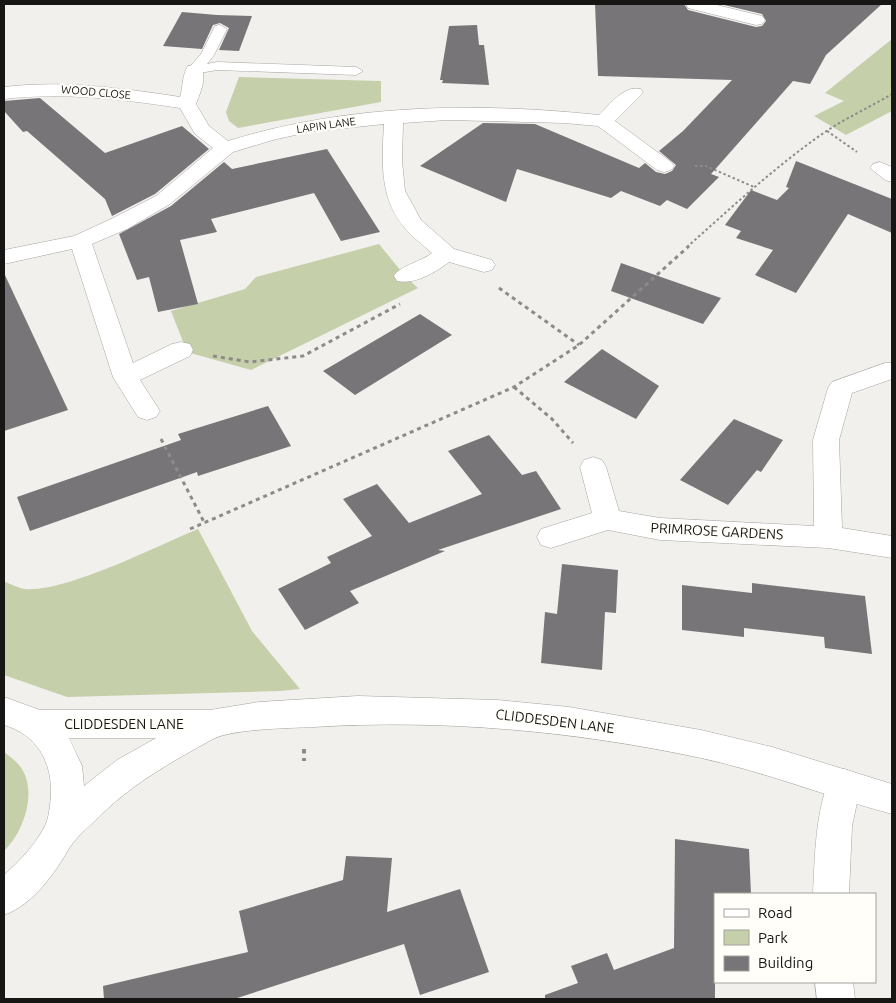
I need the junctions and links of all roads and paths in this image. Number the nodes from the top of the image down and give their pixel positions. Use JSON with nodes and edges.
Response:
{"nodes":[{"id":1,"x":694,"y":4,"type":"edge"},
{"id":2,"x":719,"y":7,"type":"edge"},
{"id":3,"x":756,"y":20,"type":"dead end"},
{"id":4,"x":220,"y":30,"type":"dead end"},
{"id":5,"x":194,"y":70,"type":"junction"},
{"id":6,"x":356,"y":71,"type":"dead end"},
{"id":7,"x":4,"y":93,"type":"edge"},
{"id":8,"x":634,"y":93,"type":"dead end"},
{"id":9,"x":892,"y":94,"type":"edge"},
{"id":10,"x":187,"y":104,"type":"junction"},
{"id":11,"x":394,"y":117,"type":"junction"},
{"id":12,"x":603,"y":121,"type":"junction"},
{"id":13,"x":827,"y":131,"type":"junction"},
{"id":14,"x":226,"y":148,"type":"junction"},
{"id":15,"x":664,"y":166,"type":"joint"},
{"id":16,"x":886,"y":172,"type":"edge"},
{"id":17,"x":754,"y":187,"type":"junction"},
{"id":18,"x":80,"y":240,"type":"junction"},
{"id":19,"x":4,"y":257,"type":"edge"},
{"id":20,"x":439,"y":259,"type":"junction"},
{"id":21,"x":484,"y":264,"type":"joint"},
{"id":22,"x":405,"y":276,"type":"dead end"},
{"id":23,"x":579,"y":345,"type":"junction"},
{"id":24,"x":181,"y":350,"type":"joint"},
{"id":25,"x":892,"y":371,"type":"edge"},
{"id":26,"x":125,"y":377,"type":"junction"},
{"id":27,"x":514,"y":387,"type":"junction"},
{"id":28,"x":147,"y":411,"type":"joint"},
{"id":29,"x":593,"y":467,"type":"joint"},
{"id":30,"x":608,"y":519,"type":"junction"},
{"id":31,"x":204,"y":522,"type":"junction"},
{"id":32,"x":190,"y":529,"type":"dead end"},
{"id":33,"x":551,"y":537,"type":"dead end"},
{"id":34,"x":828,"y":537,"type":"junction"},
{"id":35,"x":892,"y":547,"type":"edge"},
{"id":36,"x":4,"y":711,"type":"edge"},
{"id":37,"x":38,"y":724,"type":"junction"},
{"id":38,"x":210,"y":724,"type":"junction"},
{"id":39,"x":844,"y":784,"type":"junction"},
{"id":40,"x":892,"y":799,"type":"edge"},
{"id":41,"x":56,"y":837,"type":"junction"},
{"id":42,"x":830,"y":893,"type":"edge"},
{"id":43,"x":5,"y":900,"type":"edge"},
{"id":44,"x":834,"y":983,"type":"edge"},
{"id":45,"x":836,"y":999,"type":"edge"}],
"edges":[{"from":1,"to":2,"type":"street"},
{"from":2,"to":3,"type":"street"},
{"from":4,"to":5,"type":"lane"},
{"from":5,"to":6,"type":"lane"},
{"from":5,"to":10,"type":"street"},
{"from":7,"to":10,"type":"street","name":"WOOD CLOSE"},
{"from":8,"to":12,"type":"street"},
{"from":9,"to":13,"type":"path"},
{"from":10,"to":14,"type":"street"},
{"from":11,"to":12,"type":"street","name":"LAPIN LANE"},
{"from":11,"to":14,"type":"street","name":"LAPIN LANE"},
{"from":11,"to":20,"type":"street"},
{"from":12,"to":15,"type":"street"},
{"from":13,"to":16,"type":"path"},
{"from":13,"to":17,"type":"path"},
{"from":14,"to":18,"type":"street","name":"LAPIN LANE"},
{"from":15,"to":17,"type":"path"},
{"from":17,"to":23,"type":"path"},
{"from":18,"to":19,"type":"street","name":"LAPIN LANE"},
{"from":18,"to":26,"type":"street"},
{"from":20,"to":21,"type":"street"},
{"from":20,"to":22,"type":"street"},
{"from":20,"to":24,"type":"path"},
{"from":21,"to":23,"type":"path"},
{"from":23,"to":27,"type":"path"},
{"from":24,"to":26,"type":"street"},
{"from":25,"to":34,"type":"street"},
{"from":26,"to":28,"type":"street"},
{"from":27,"to":29,"type":"path"},
{"from":27,"to":31,"type":"path"},
{"from":28,"to":31,"type":"path"},
{"from":29,"to":30,"type":"street"},
{"from":30,"to":33,"type":"street","name":"PRIMROSE GARDENS"},
{"from":30,"to":34,"type":"street","name":"PRIMROSE GARDENS"},
{"from":31,"to":32,"type":"path"},
{"from":34,"to":35,"type":"street","name":"PRIMROSE GARDENS"},
{"from":36,"to":37,"type":"street"},
{"from":37,"to":38,"type":"street","name":"CLIDDESDEN LANE"},
{"from":37,"to":41,"type":"street"},
{"from":38,"to":39,"type":"street","name":"CLIDDESDEN LANE"},
{"from":38,"to":41,"type":"street","name":"CLIDDESDEN LANE"},
{"from":39,"to":40,"type":"street","name":"CLIDDESDEN LANE"},
{"from":39,"to":42,"type":"street"},
{"from":41,"to":43,"type":"street"},
{"from":44,"to":45,"type":"street"}]}
